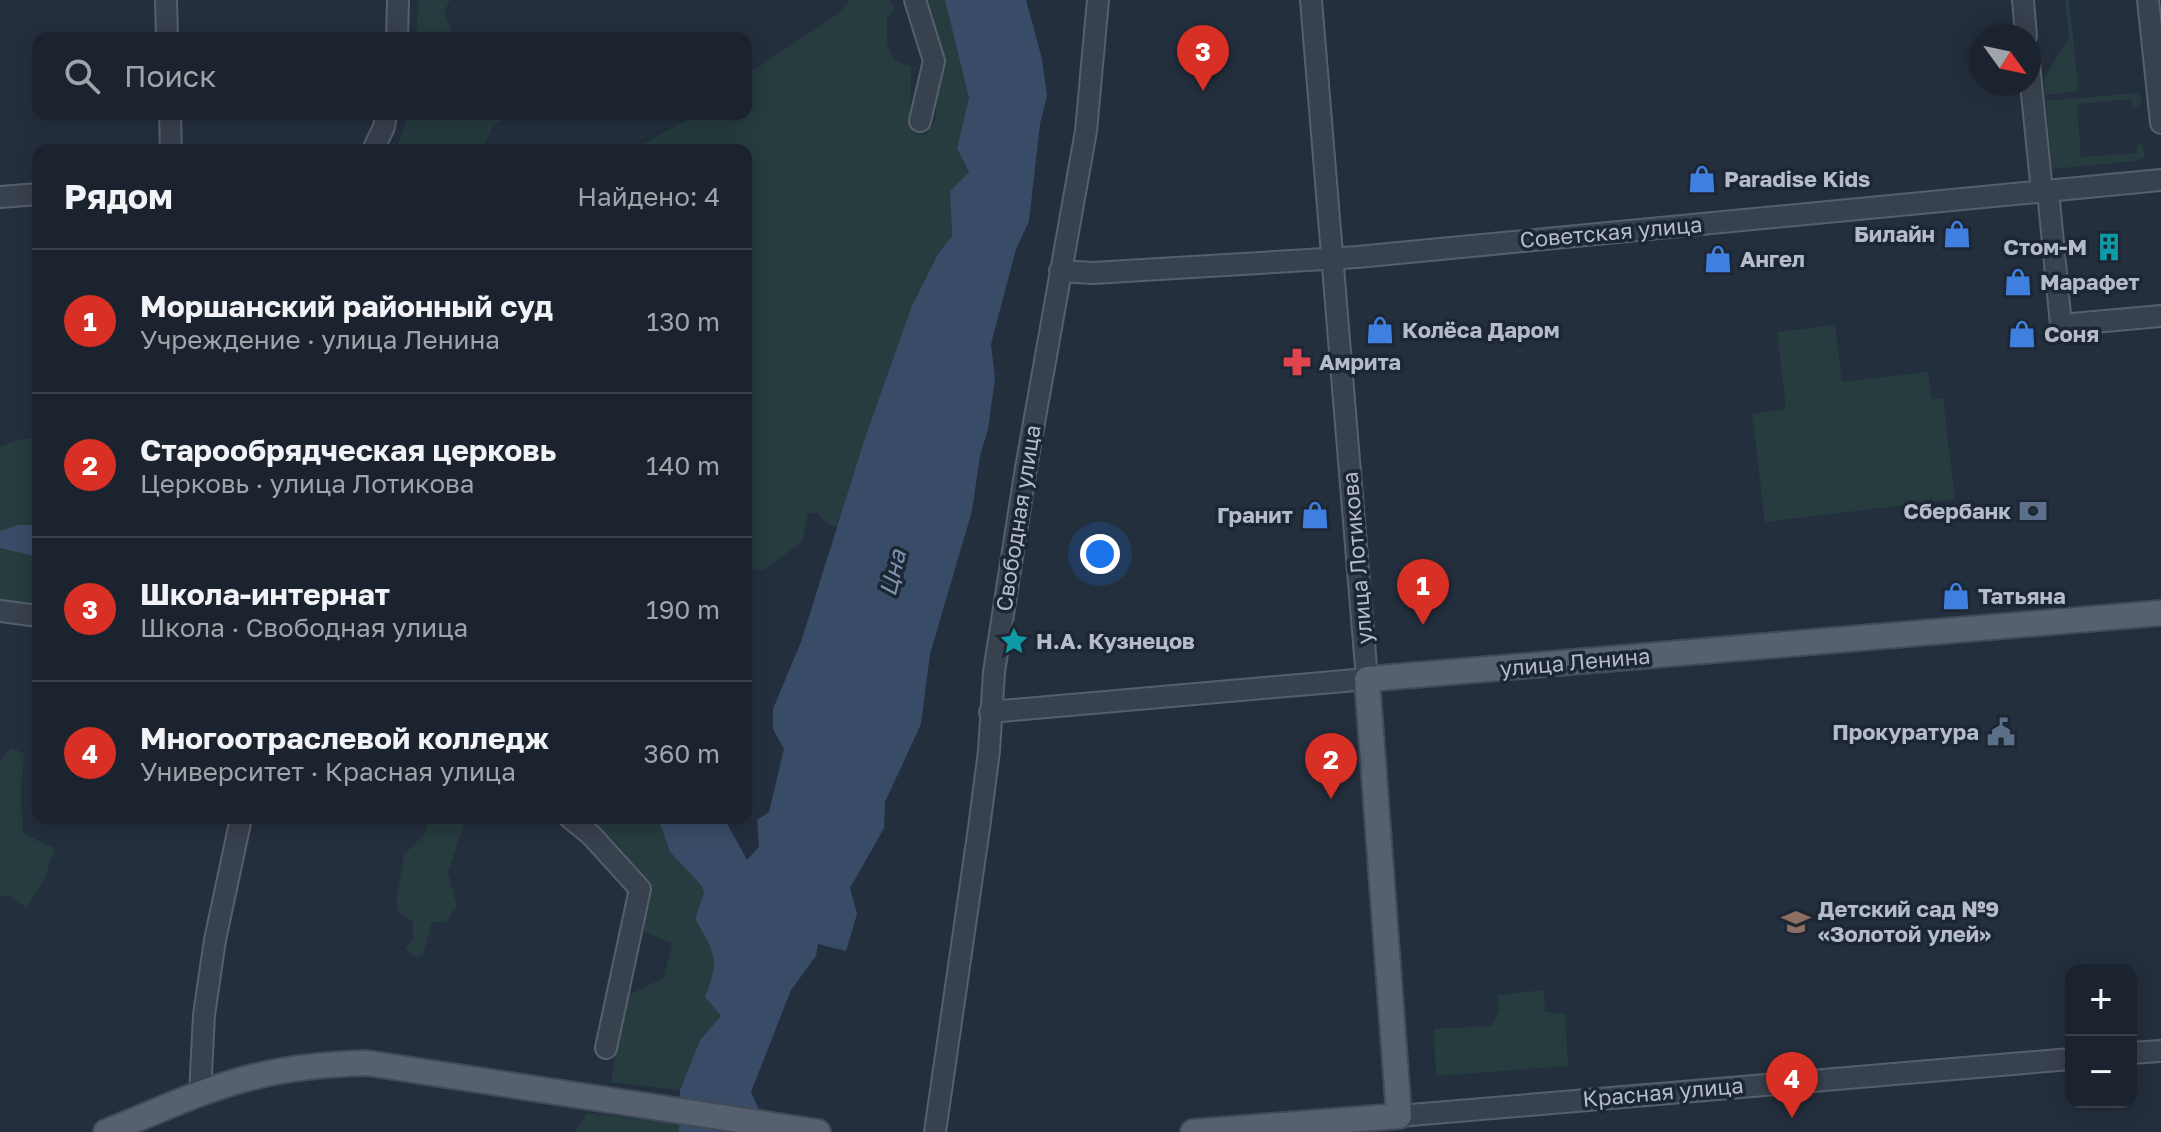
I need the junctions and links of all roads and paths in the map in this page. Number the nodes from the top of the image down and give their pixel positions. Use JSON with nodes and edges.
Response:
{"nodes":[{"id":1,"x":166,"y":0,"type":"edge"},
{"id":2,"x":398,"y":0,"type":"edge"},
{"id":3,"x":915,"y":0,"type":"edge"},
{"id":4,"x":1098,"y":0,"type":"edge"},
{"id":5,"x":1311,"y":0,"type":"edge"},
{"id":6,"x":2023,"y":0,"type":"edge"},
{"id":7,"x":2148,"y":0,"type":"edge"},
{"id":8,"x":2025,"y":24,"type":"edge"},
{"id":9,"x":167,"y":32,"type":"edge"},
{"id":10,"x":397,"y":32,"type":"edge"},
{"id":11,"x":2033,"y":96,"type":"edge"},
{"id":12,"x":170,"y":120,"type":"edge"},
{"id":13,"x":385,"y":120,"type":"edge"},
{"id":14,"x":920,"y":121,"type":"dead end"},
{"id":15,"x":2161,"y":123,"type":"edge"},
{"id":16,"x":171,"y":144,"type":"edge"},
{"id":17,"x":376,"y":144,"type":"edge"},
{"id":18,"x":2161,"y":180,"type":"edge"},
{"id":19,"x":2045,"y":192,"type":"junction"},
{"id":20,"x":32,"y":194,"type":"edge"},
{"id":21,"x":0,"y":197,"type":"edge"},
{"id":22,"x":1332,"y":258,"type":"junction"},
{"id":23,"x":1060,"y":271,"type":"junction"},
{"id":24,"x":2161,"y":316,"type":"edge"},
{"id":25,"x":0,"y":611,"type":"edge"},
{"id":26,"x":2161,"y":613,"type":"edge"},
{"id":27,"x":32,"y":615,"type":"edge"},
{"id":28,"x":1367,"y":679,"type":"junction"},
{"id":29,"x":990,"y":712,"type":"junction"},
{"id":30,"x":240,"y":824,"type":"edge"},
{"id":31,"x":577,"y":824,"type":"edge"},
{"id":32,"x":606,"y":1048,"type":"dead end"},
{"id":33,"x":2161,"y":1051,"type":"edge"},
{"id":34,"x":2137,"y":1053,"type":"edge"},
{"id":35,"x":2065,"y":1060,"type":"edge"},
{"id":36,"x":200,"y":1094,"type":"junction"},
{"id":37,"x":1399,"y":1116,"type":"junction"},
{"id":38,"x":106,"y":1132,"type":"edge"},
{"id":39,"x":818,"y":1132,"type":"edge"},
{"id":40,"x":935,"y":1132,"type":"edge"},
{"id":41,"x":1193,"y":1132,"type":"edge"}],
"edges":[{"from":1,"to":9,"type":"street"},
{"from":2,"to":10,"type":"street"},
{"from":3,"to":14,"type":"street"},
{"from":4,"to":23,"type":"street","name":"Свободная улица"},
{"from":5,"to":22,"type":"street","name":"улица Лотикова"},
{"from":6,"to":8,"type":"street"},
{"from":7,"to":15,"type":"street"},
{"from":11,"to":19,"type":"street"},
{"from":12,"to":16,"type":"street"},
{"from":13,"to":17,"type":"street"},
{"from":18,"to":19,"type":"street","name":"Советская улица"},
{"from":19,"to":22,"type":"street","name":"Советская улица"},
{"from":19,"to":24,"type":"street"},
{"from":20,"to":21,"type":"street"},
{"from":22,"to":23,"type":"street","name":"Советская улица"},
{"from":22,"to":28,"type":"street","name":"улица Лотикова"},
{"from":23,"to":29,"type":"street","name":"Свободная улица"},
{"from":25,"to":27,"type":"street"},
{"from":26,"to":28,"type":"main road","name":"улица Ленина"},
{"from":28,"to":29,"type":"street","name":"улица Ленина"},
{"from":28,"to":37,"type":"main road","name":"улица Лотикова"},
{"from":29,"to":40,"type":"street","name":"Свободная улица"},
{"from":30,"to":36,"type":"street"},
{"from":31,"to":32,"type":"street"},
{"from":33,"to":34,"type":"street"},
{"from":35,"to":37,"type":"street","name":"Красная улица"},
{"from":36,"to":38,"type":"main road"},
{"from":36,"to":39,"type":"main road"},
{"from":37,"to":41,"type":"main road"}]}
